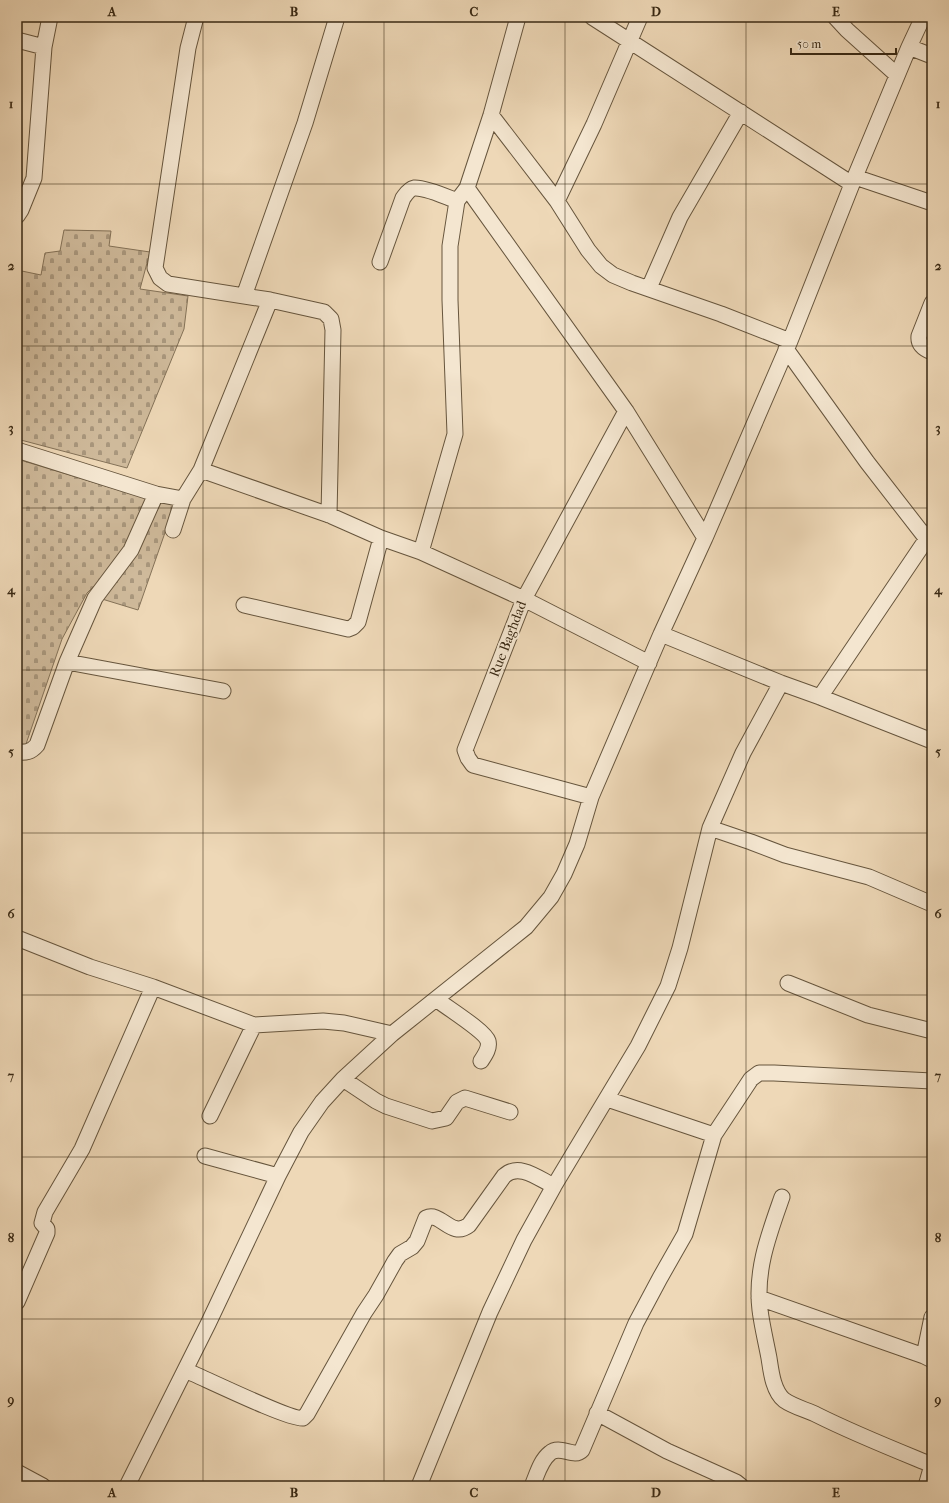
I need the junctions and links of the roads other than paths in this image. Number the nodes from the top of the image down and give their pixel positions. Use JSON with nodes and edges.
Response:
{"nodes":[{"id":1,"x":50,"y":17,"type":"edge"},
{"id":2,"x":196,"y":17,"type":"edge"},
{"id":3,"x":337,"y":17,"type":"edge"},
{"id":4,"x":518,"y":17,"type":"edge"},
{"id":5,"x":592,"y":17,"type":"edge"},
{"id":6,"x":640,"y":17,"type":"edge"},
{"id":7,"x":835,"y":17,"type":"edge"},
{"id":8,"x":924,"y":17,"type":"edge"},
{"id":9,"x":17,"y":40,"type":"edge"},
{"id":10,"x":629,"y":40,"type":"junction"},
{"id":11,"x":44,"y":47,"type":"junction"},
{"id":12,"x":909,"y":47,"type":"junction"},
{"id":13,"x":932,"y":56,"type":"edge"},
{"id":14,"x":897,"y":75,"type":"junction"},
{"id":15,"x":741,"y":112,"type":"junction"},
{"id":16,"x":491,"y":115,"type":"junction"},
{"id":17,"x":853,"y":180,"type":"junction"},
{"id":18,"x":467,"y":188,"type":"junction"},
{"id":19,"x":457,"y":201,"type":"junction"},
{"id":20,"x":557,"y":201,"type":"junction"},
{"id":21,"x":932,"y":203,"type":"edge"},
{"id":22,"x":18,"y":211,"type":"edge"},
{"id":23,"x":380,"y":262,"type":"dead end"},
{"id":24,"x":649,"y":288,"type":"junction"},
{"id":25,"x":244,"y":296,"type":"junction"},
{"id":26,"x":270,"y":300,"type":"junction"},
{"id":27,"x":932,"y":303,"type":"edge"},
{"id":28,"x":788,"y":345,"type":"junction"},
{"id":29,"x":932,"y":352,"type":"edge"},
{"id":30,"x":626,"y":411,"type":"junction"},
{"id":31,"x":17,"y":450,"type":"edge"},
{"id":32,"x":201,"y":470,"type":"junction"},
{"id":33,"x":156,"y":494,"type":"junction"},
{"id":34,"x":183,"y":499,"type":"junction"},
{"id":35,"x":329,"y":514,"type":"junction"},
{"id":36,"x":174,"y":530,"type":"dead end"},
{"id":37,"x":929,"y":535,"type":"edge"},
{"id":38,"x":381,"y":538,"type":"junction"},
{"id":39,"x":705,"y":538,"type":"junction"},
{"id":40,"x":421,"y":552,"type":"junction"},
{"id":41,"x":524,"y":599,"type":"junction"},
{"id":42,"x":244,"y":605,"type":"dead end"},
{"id":43,"x":661,"y":634,"type":"junction"},
{"id":44,"x":67,"y":662,"type":"junction"},
{"id":45,"x":649,"y":663,"type":"junction"},
{"id":46,"x":781,"y":683,"type":"junction"},
{"id":47,"x":223,"y":691,"type":"dead end"},
{"id":48,"x":820,"y":697,"type":"junction"},
{"id":49,"x":932,"y":741,"type":"edge"},
{"id":50,"x":17,"y":752,"type":"edge"},
{"id":51,"x":590,"y":797,"type":"junction"},
{"id":52,"x":710,"y":828,"type":"junction"},
{"id":53,"x":932,"y":904,"type":"edge"},
{"id":54,"x":17,"y":938,"type":"edge"},
{"id":55,"x":788,"y":983,"type":"dead end"},
{"id":56,"x":153,"y":987,"type":"junction"},
{"id":57,"x":436,"y":1000,"type":"junction"},
{"id":58,"x":254,"y":1024,"type":"junction"},
{"id":59,"x":932,"y":1031,"type":"edge"},
{"id":60,"x":392,"y":1034,"type":"junction"},
{"id":61,"x":481,"y":1061,"type":"dead end"},
{"id":62,"x":343,"y":1079,"type":"junction"},
{"id":63,"x":932,"y":1081,"type":"edge"},
{"id":64,"x":607,"y":1098,"type":"junction"},
{"id":65,"x":510,"y":1112,"type":"dead end"},
{"id":66,"x":210,"y":1116,"type":"dead end"},
{"id":67,"x":714,"y":1135,"type":"junction"},
{"id":68,"x":205,"y":1156,"type":"dead end"},
{"id":69,"x":278,"y":1176,"type":"junction"},
{"id":70,"x":554,"y":1186,"type":"junction"},
{"id":71,"x":782,"y":1197,"type":"dead end"},
{"id":72,"x":759,"y":1298,"type":"junction"},
{"id":73,"x":17,"y":1302,"type":"edge"},
{"id":74,"x":932,"y":1317,"type":"edge"},
{"id":75,"x":928,"y":1358,"type":"edge"},
{"id":76,"x":185,"y":1370,"type":"junction"},
{"id":77,"x":597,"y":1413,"type":"junction"},
{"id":78,"x":932,"y":1465,"type":"edge"},
{"id":79,"x":17,"y":1472,"type":"edge"},
{"id":80,"x":737,"y":1485,"type":"edge"},
{"id":81,"x":43,"y":1486,"type":"edge"},
{"id":82,"x":127,"y":1486,"type":"edge"},
{"id":83,"x":419,"y":1486,"type":"edge"},
{"id":84,"x":532,"y":1486,"type":"edge"},
{"id":85,"x":926,"y":1486,"type":"edge"}],
"edges":[{"from":1,"to":11,"type":"street"},
{"from":2,"to":25,"type":"street"},
{"from":3,"to":25,"type":"street"},
{"from":4,"to":16,"type":"street"},
{"from":5,"to":10,"type":"street"},
{"from":6,"to":10,"type":"street"},
{"from":7,"to":14,"type":"street"},
{"from":8,"to":12,"type":"street"},
{"from":9,"to":11,"type":"street"},
{"from":10,"to":15,"type":"street"},
{"from":10,"to":20,"type":"street"},
{"from":11,"to":22,"type":"street"},
{"from":12,"to":13,"type":"street"},
{"from":12,"to":14,"type":"street"},
{"from":14,"to":17,"type":"street"},
{"from":15,"to":17,"type":"street"},
{"from":15,"to":24,"type":"street"},
{"from":16,"to":18,"type":"street"},
{"from":16,"to":20,"type":"street"},
{"from":17,"to":21,"type":"street"},
{"from":17,"to":28,"type":"street"},
{"from":18,"to":19,"type":"street"},
{"from":18,"to":30,"type":"street"},
{"from":19,"to":23,"type":"street"},
{"from":19,"to":40,"type":"street"},
{"from":20,"to":24,"type":"street"},
{"from":24,"to":28,"type":"street"},
{"from":25,"to":26,"type":"street"},
{"from":26,"to":32,"type":"street"},
{"from":26,"to":35,"type":"street"},
{"from":27,"to":29,"type":"street"},
{"from":28,"to":37,"type":"street"},
{"from":28,"to":39,"type":"street"},
{"from":30,"to":39,"type":"street"},
{"from":30,"to":41,"type":"street","name":"Rue Baghdad"},
{"from":31,"to":33,"type":"street"},
{"from":32,"to":34,"type":"street"},
{"from":32,"to":35,"type":"street"},
{"from":33,"to":34,"type":"street"},
{"from":33,"to":44,"type":"street"},
{"from":34,"to":36,"type":"street"},
{"from":35,"to":38,"type":"street"},
{"from":37,"to":48,"type":"street"},
{"from":38,"to":40,"type":"street"},
{"from":38,"to":42,"type":"street"},
{"from":39,"to":43,"type":"street"},
{"from":40,"to":41,"type":"street"},
{"from":41,"to":45,"type":"street"},
{"from":41,"to":51,"type":"street","name":"Rue Baghdad"},
{"from":43,"to":45,"type":"street"},
{"from":43,"to":46,"type":"street"},
{"from":44,"to":47,"type":"street"},
{"from":44,"to":50,"type":"street"},
{"from":45,"to":51,"type":"street"},
{"from":46,"to":48,"type":"street"},
{"from":46,"to":52,"type":"street"},
{"from":48,"to":49,"type":"street"},
{"from":51,"to":57,"type":"street"},
{"from":52,"to":53,"type":"street"},
{"from":52,"to":64,"type":"street"},
{"from":54,"to":56,"type":"street"},
{"from":55,"to":59,"type":"street"},
{"from":56,"to":58,"type":"street"},
{"from":56,"to":73,"type":"street"},
{"from":57,"to":60,"type":"street"},
{"from":57,"to":61,"type":"street"},
{"from":58,"to":60,"type":"street"},
{"from":58,"to":66,"type":"street"},
{"from":60,"to":62,"type":"street"},
{"from":62,"to":65,"type":"street"},
{"from":62,"to":69,"type":"street"},
{"from":63,"to":67,"type":"street"},
{"from":64,"to":67,"type":"street"},
{"from":64,"to":70,"type":"street"},
{"from":67,"to":77,"type":"street"},
{"from":68,"to":69,"type":"street"},
{"from":69,"to":76,"type":"street"},
{"from":70,"to":76,"type":"street"},
{"from":70,"to":83,"type":"street"},
{"from":71,"to":72,"type":"street"},
{"from":72,"to":75,"type":"street"},
{"from":72,"to":78,"type":"street"},
{"from":74,"to":75,"type":"street"},
{"from":76,"to":82,"type":"street"},
{"from":77,"to":80,"type":"street"},
{"from":77,"to":84,"type":"street"},
{"from":78,"to":85,"type":"street"},
{"from":79,"to":81,"type":"street"}]}
